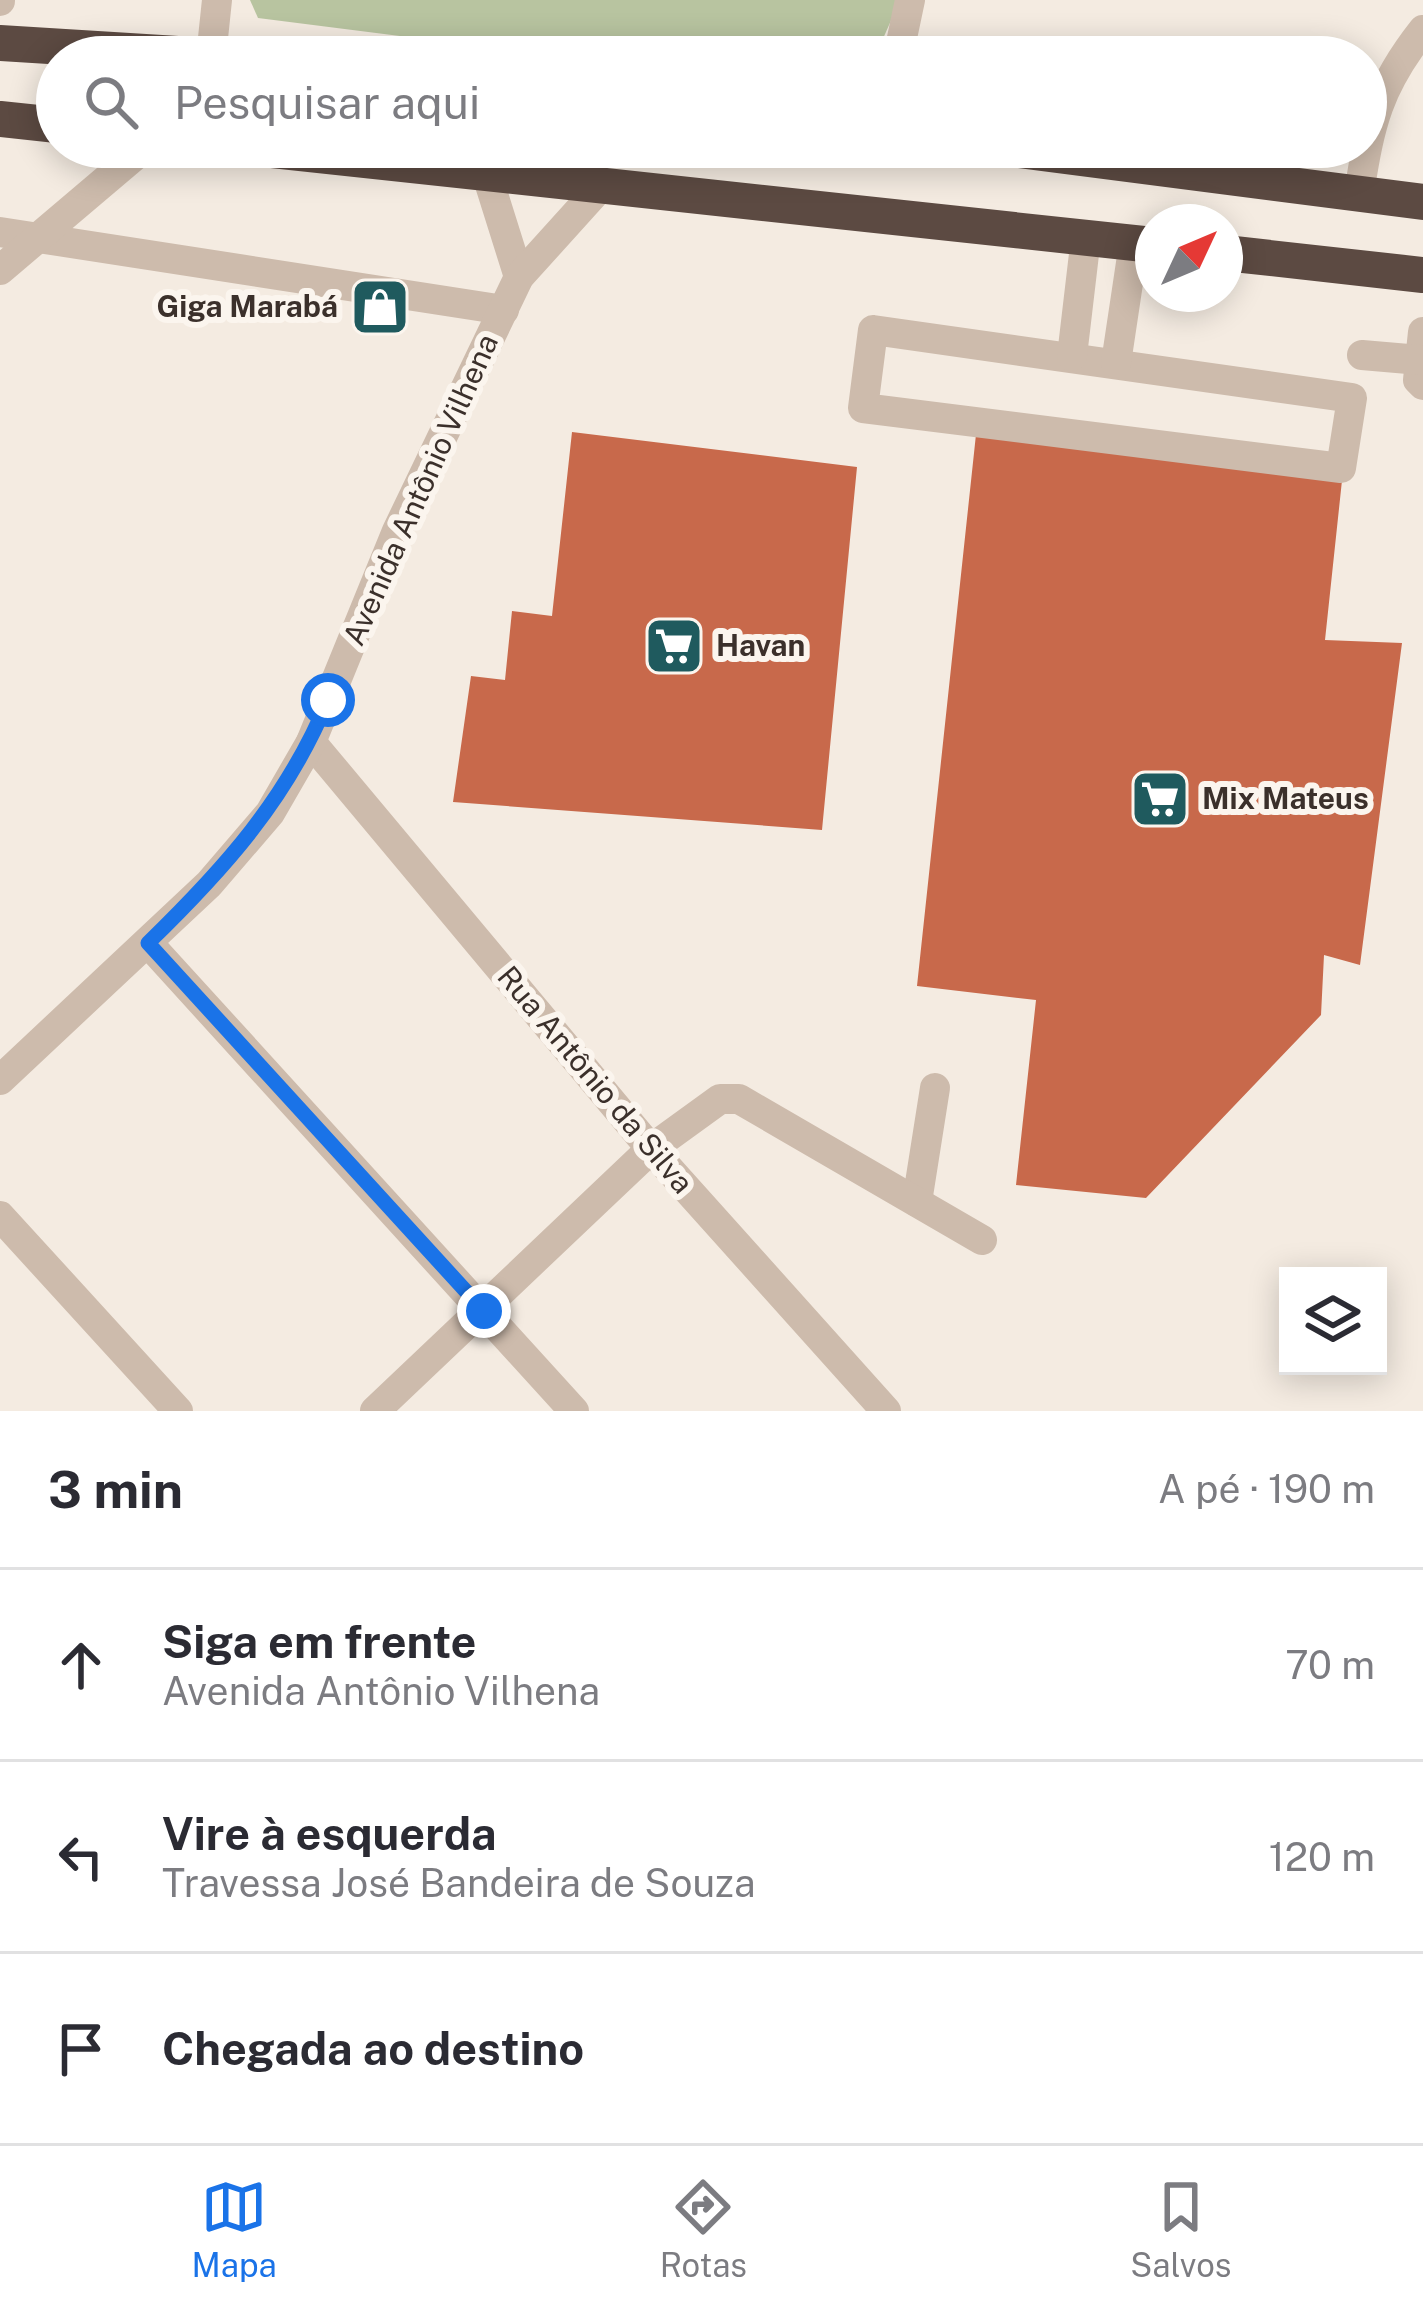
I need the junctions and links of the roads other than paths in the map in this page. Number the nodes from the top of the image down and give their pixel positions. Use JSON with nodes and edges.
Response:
{"nodes":[{"id":1,"x":217,"y":0,"type":"edge"},
{"id":2,"x":910,"y":0,"type":"edge"},
{"id":3,"x":1423,"y":30,"type":"edge"},
{"id":4,"x":216,"y":36,"type":"edge"},
{"id":5,"x":902,"y":36,"type":"edge"},
{"id":6,"x":0,"y":43,"type":"edge"},
{"id":7,"x":36,"y":45,"type":"edge"},
{"id":8,"x":1387,"y":81,"type":"edge"},
{"id":9,"x":0,"y":119,"type":"edge"},
{"id":10,"x":36,"y":123,"type":"edge"},
{"id":11,"x":120,"y":168,"type":"edge"},
{"id":12,"x":447,"y":168,"type":"edge"},
{"id":13,"x":1158,"y":168,"type":"edge"},
{"id":14,"x":1362,"y":168,"type":"edge"},
{"id":15,"x":486,"y":172,"type":"junction"},
{"id":16,"x":603,"y":184,"type":"junction"},
{"id":17,"x":1358,"y":194,"type":"junction"},
{"id":18,"x":1423,"y":202,"type":"edge"},
{"id":19,"x":0,"y":232,"type":"edge"},
{"id":20,"x":1086,"y":237,"type":"junction"},
{"id":21,"x":34,"y":239,"type":"junction"},
{"id":22,"x":1135,"y":243,"type":"edge"},
{"id":23,"x":1243,"y":255,"type":"edge"},
{"id":24,"x":0,"y":270,"type":"edge"},
{"id":25,"x":1423,"y":275,"type":"edge"},
{"id":26,"x":519,"y":278,"type":"junction"},
{"id":27,"x":1135,"y":279,"type":"edge"},
{"id":28,"x":504,"y":310,"type":"junction"},
{"id":29,"x":1362,"y":355,"type":"dead end"},
{"id":30,"x":1072,"y":356,"type":"junction"},
{"id":31,"x":1422,"y":359,"type":"edge"},
{"id":32,"x":1116,"y":362,"type":"junction"},
{"id":33,"x":310,"y":742,"type":"junction"},
{"id":34,"x":148,"y":943,"type":"junction"},
{"id":35,"x":0,"y":1080,"type":"edge"},
{"id":36,"x":935,"y":1088,"type":"dead end"},
{"id":37,"x":651,"y":1149,"type":"junction"},
{"id":38,"x":916,"y":1202,"type":"junction"},
{"id":39,"x":0,"y":1216,"type":"edge"},
{"id":40,"x":982,"y":1240,"type":"dead end"},
{"id":41,"x":484,"y":1311,"type":"junction"},
{"id":42,"x":178,"y":1411,"type":"edge"},
{"id":43,"x":375,"y":1411,"type":"edge"},
{"id":44,"x":574,"y":1411,"type":"edge"},
{"id":45,"x":886,"y":1411,"type":"edge"}],
"edges":[{"from":1,"to":4,"type":"street"},
{"from":2,"to":5,"type":"street"},
{"from":3,"to":8,"type":"street"},
{"from":6,"to":7,"type":"highway"},
{"from":9,"to":10,"type":"highway"},
{"from":11,"to":21,"type":"street"},
{"from":12,"to":15,"type":"highway"},
{"from":13,"to":17,"type":"highway"},
{"from":14,"to":17,"type":"street"},
{"from":15,"to":16,"type":"highway"},
{"from":15,"to":26,"type":"street"},
{"from":16,"to":20,"type":"highway"},
{"from":16,"to":26,"type":"street","name":"Avenida Antônio Vilhena"},
{"from":17,"to":18,"type":"highway"},
{"from":19,"to":21,"type":"street"},
{"from":20,"to":22,"type":"highway"},
{"from":20,"to":30,"type":"street"},
{"from":21,"to":24,"type":"street"},
{"from":21,"to":28,"type":"street"},
{"from":23,"to":25,"type":"highway"},
{"from":26,"to":28,"type":"street","name":"Avenida Antônio Vilhena"},
{"from":27,"to":32,"type":"street"},
{"from":28,"to":33,"type":"street","name":"Avenida Antônio Vilhena"},
{"from":29,"to":31,"type":"street"},
{"from":30,"to":32,"type":"street"},
{"from":30,"to":32,"type":"street"},
{"from":33,"to":34,"type":"street","name":"Avenida Antônio Vilhena"},
{"from":33,"to":37,"type":"street","name":"Rua Antônio da Silva"},
{"from":34,"to":35,"type":"street","name":"Avenida Antônio Vilhena"},
{"from":34,"to":41,"type":"street"},
{"from":36,"to":38,"type":"street"},
{"from":37,"to":38,"type":"street"},
{"from":37,"to":41,"type":"street"},
{"from":37,"to":45,"type":"street","name":"Rua Antônio da Silva"},
{"from":38,"to":40,"type":"street"},
{"from":39,"to":42,"type":"street"},
{"from":41,"to":43,"type":"street"},
{"from":41,"to":44,"type":"street"}]}
